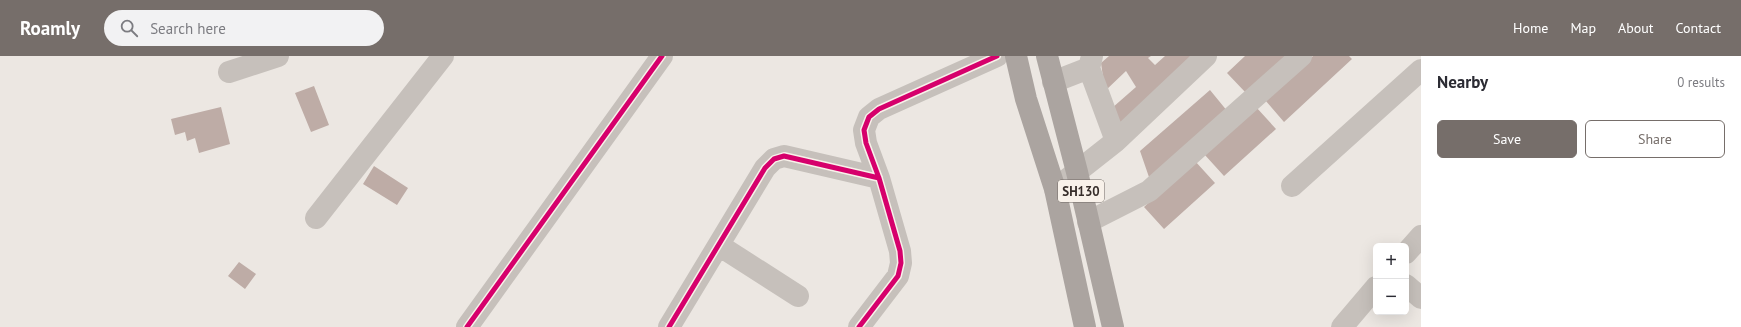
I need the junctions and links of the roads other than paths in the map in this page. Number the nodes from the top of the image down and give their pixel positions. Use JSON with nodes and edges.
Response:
{"nodes":[{"id":1,"x":278,"y":56,"type":"edge"},
{"id":2,"x":443,"y":56,"type":"edge"},
{"id":3,"x":662,"y":56,"type":"edge"},
{"id":4,"x":997,"y":56,"type":"edge"},
{"id":5,"x":1016,"y":56,"type":"edge"},
{"id":6,"x":1047,"y":56,"type":"edge"},
{"id":7,"x":1206,"y":56,"type":"edge"},
{"id":8,"x":1302,"y":56,"type":"edge"},
{"id":9,"x":1090,"y":62,"type":"edge"},
{"id":10,"x":1421,"y":70,"type":"edge"},
{"id":11,"x":229,"y":72,"type":"dead end"},
{"id":12,"x":1053,"y":82,"type":"junction"},
{"id":13,"x":1116,"y":142,"type":"junction"},
{"id":14,"x":1077,"y":172,"type":"junction"},
{"id":15,"x":879,"y":178,"type":"junction"},
{"id":16,"x":1292,"y":186,"type":"dead end"},
{"id":17,"x":1055,"y":189,"type":"junction"},
{"id":18,"x":316,"y":218,"type":"dead end"},
{"id":19,"x":1088,"y":222,"type":"junction"},
{"id":20,"x":1421,"y":236,"type":"edge"},
{"id":21,"x":720,"y":246,"type":"junction"},
{"id":22,"x":1409,"y":250,"type":"edge"},
{"id":23,"x":1409,"y":288,"type":"edge"},
{"id":24,"x":1373,"y":291,"type":"edge"},
{"id":25,"x":798,"y":296,"type":"dead end"},
{"id":26,"x":1421,"y":298,"type":"edge"},
{"id":27,"x":467,"y":327,"type":"edge"},
{"id":28,"x":669,"y":327,"type":"edge"},
{"id":29,"x":859,"y":327,"type":"edge"},
{"id":30,"x":1085,"y":327,"type":"edge"},
{"id":31,"x":1113,"y":327,"type":"edge"},
{"id":32,"x":1342,"y":327,"type":"edge"}],
"edges":[{"from":1,"to":11,"type":"street"},
{"from":2,"to":18,"type":"street"},
{"from":3,"to":27,"type":"street"},
{"from":4,"to":15,"type":"street"},
{"from":5,"to":17,"type":"main road"},
{"from":6,"to":12,"type":"main road","number":"SH130"},
{"from":7,"to":13,"type":"street"},
{"from":8,"to":19,"type":"street"},
{"from":9,"to":12,"type":"street"},
{"from":9,"to":13,"type":"street"},
{"from":10,"to":16,"type":"street"},
{"from":12,"to":14,"type":"main road","number":"SH130"},
{"from":13,"to":14,"type":"street"},
{"from":14,"to":17,"type":"street"},
{"from":14,"to":19,"type":"main road","number":"SH130"},
{"from":15,"to":21,"type":"street"},
{"from":15,"to":29,"type":"street"},
{"from":17,"to":30,"type":"main road","number":"SH130"},
{"from":19,"to":31,"type":"main road","number":"SH130"},
{"from":20,"to":22,"type":"street"},
{"from":21,"to":25,"type":"street"},
{"from":21,"to":28,"type":"street"},
{"from":23,"to":26,"type":"street"},
{"from":24,"to":32,"type":"street"}]}
